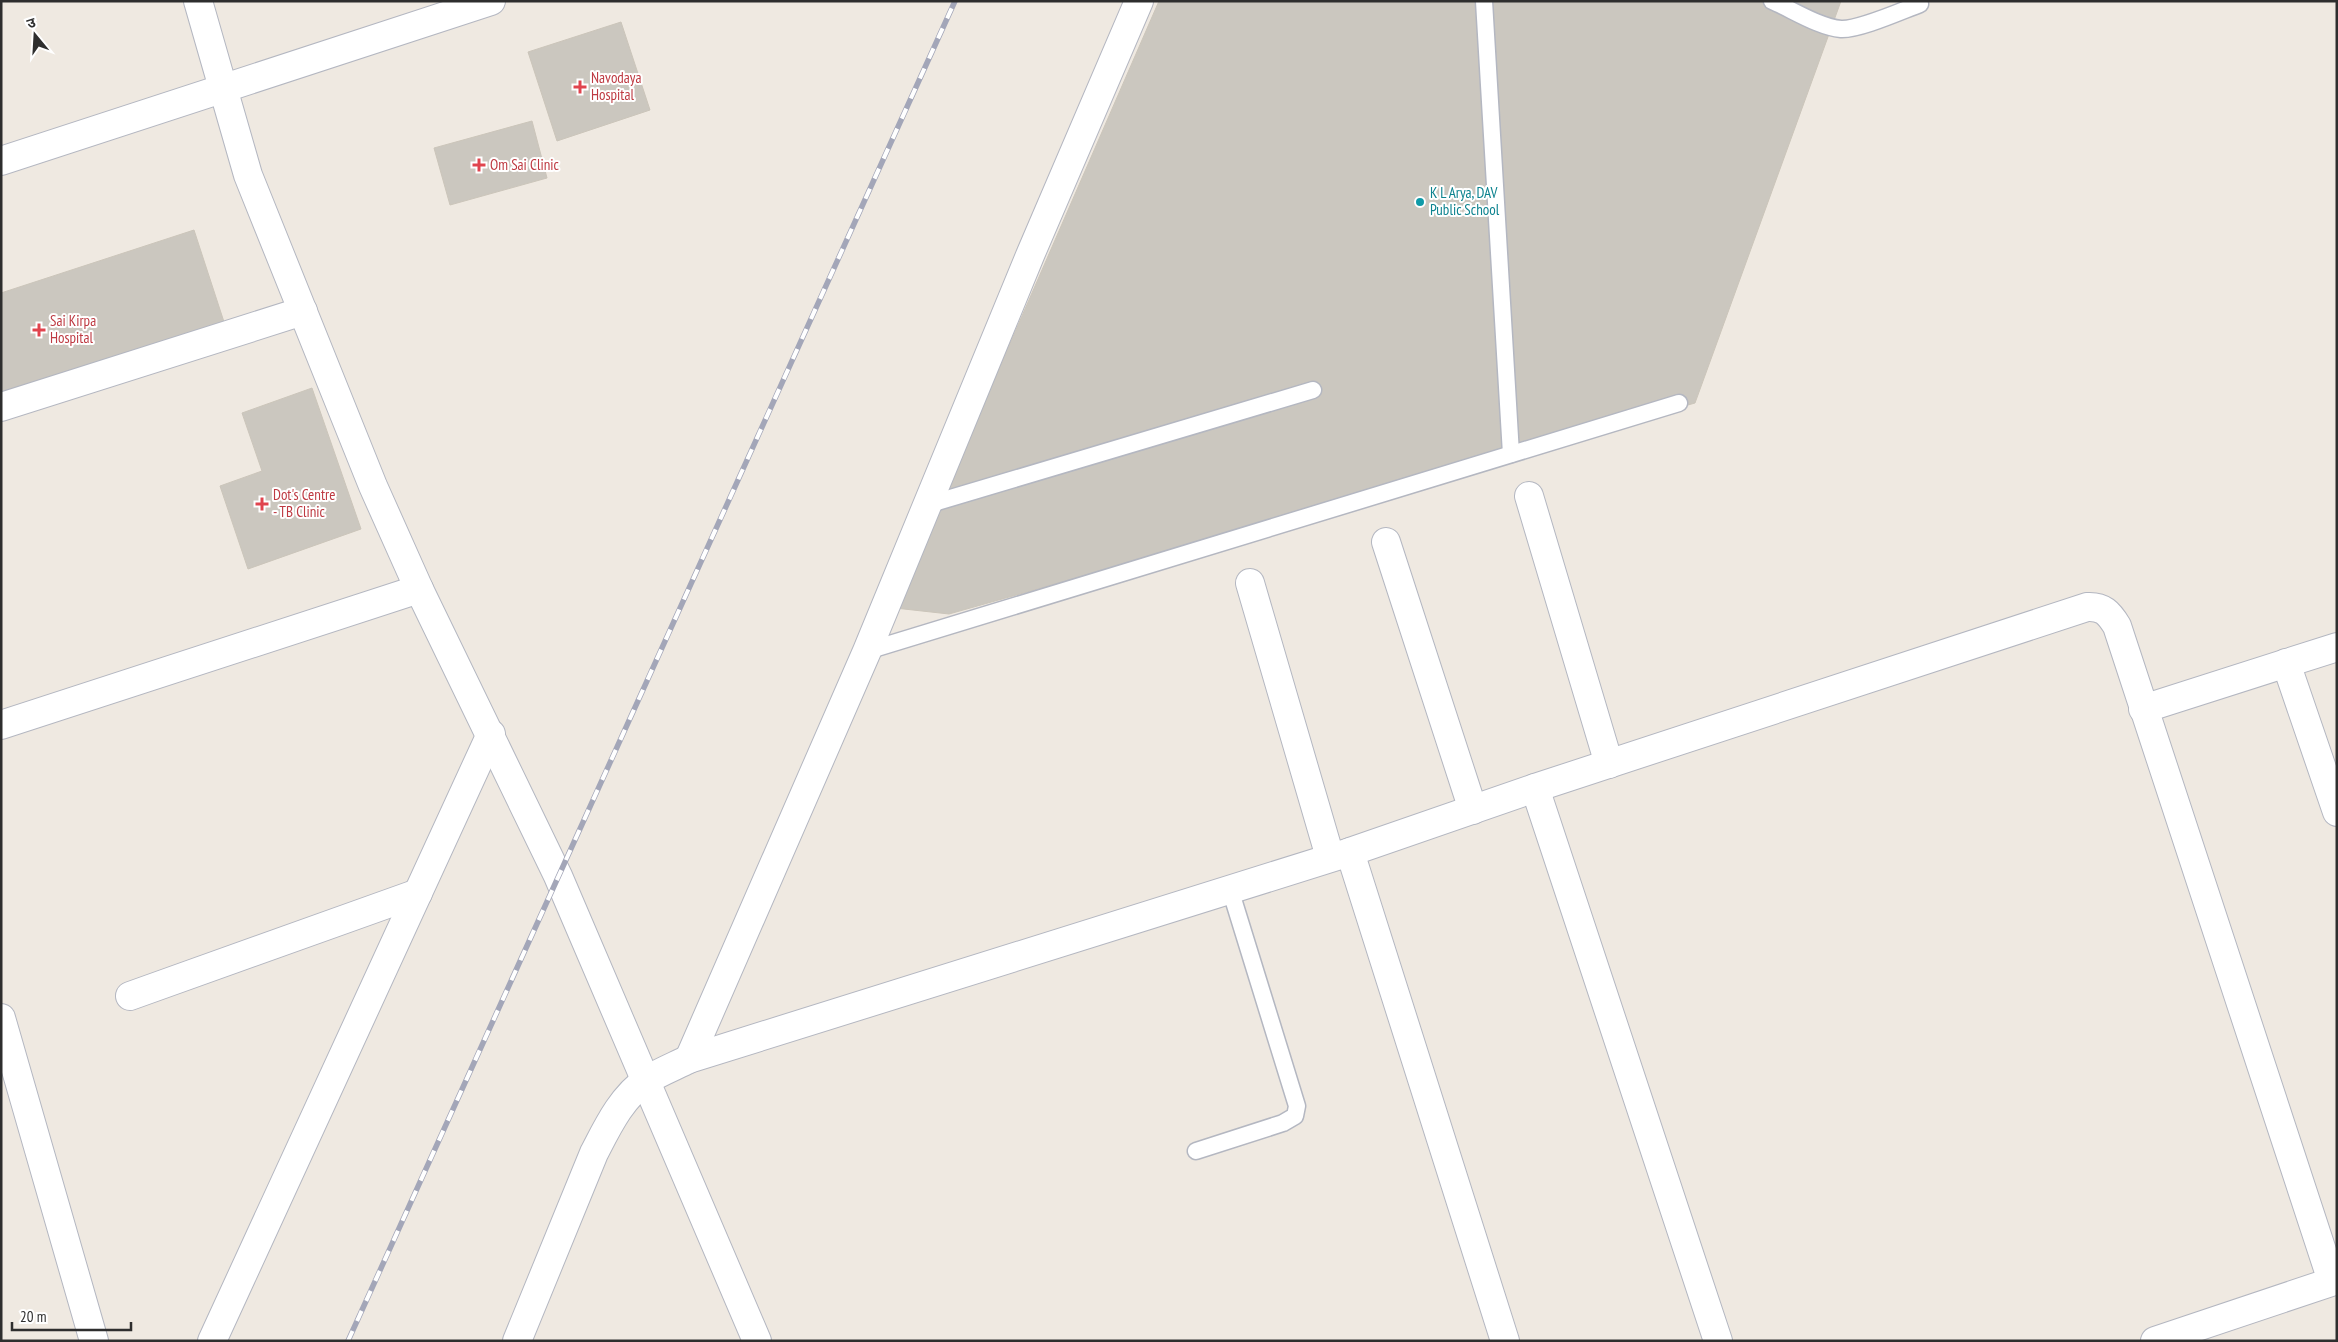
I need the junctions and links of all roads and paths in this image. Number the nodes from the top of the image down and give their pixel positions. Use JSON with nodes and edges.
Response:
{"nodes":[{"id":1,"x":198,"y":1,"type":"edge"},
{"id":2,"x":491,"y":1,"type":"edge"},
{"id":3,"x":1139,"y":1,"type":"edge"},
{"id":4,"x":1484,"y":1,"type":"edge"},
{"id":5,"x":1772,"y":1,"type":"edge"},
{"id":6,"x":1920,"y":4,"type":"dead end"},
{"id":7,"x":223,"y":89,"type":"junction"},
{"id":8,"x":1,"y":161,"type":"edge"},
{"id":9,"x":303,"y":311,"type":"junction"},
{"id":10,"x":1313,"y":390,"type":"dead end"},
{"id":11,"x":1679,"y":403,"type":"dead end"},
{"id":12,"x":1,"y":407,"type":"edge"},
{"id":13,"x":1511,"y":454,"type":"junction"},
{"id":14,"x":1529,"y":496,"type":"dead end"},
{"id":15,"x":927,"y":505,"type":"junction"},
{"id":16,"x":1386,"y":542,"type":"dead end"},
{"id":17,"x":1250,"y":583,"type":"dead end"},
{"id":18,"x":419,"y":590,"type":"junction"},
{"id":19,"x":2337,"y":647,"type":"edge"},
{"id":20,"x":867,"y":651,"type":"junction"},
{"id":21,"x":2286,"y":663,"type":"junction"},
{"id":22,"x":2143,"y":710,"type":"junction"},
{"id":23,"x":1,"y":725,"type":"edge"},
{"id":24,"x":491,"y":734,"type":"junction"},
{"id":25,"x":1609,"y":764,"type":"junction"},
{"id":26,"x":1535,"y":788,"type":"junction"},
{"id":27,"x":1473,"y":810,"type":"junction"},
{"id":28,"x":2337,"y":812,"type":"edge"},
{"id":29,"x":1340,"y":854,"type":"junction"},
{"id":30,"x":1230,"y":889,"type":"junction"},
{"id":31,"x":418,"y":893,"type":"junction"},
{"id":32,"x":130,"y":996,"type":"dead end"},
{"id":33,"x":1,"y":1018,"type":"edge"},
{"id":34,"x":689,"y":1059,"type":"junction"},
{"id":35,"x":646,"y":1081,"type":"junction"},
{"id":36,"x":12,"y":1090,"type":"edge"},
{"id":37,"x":1196,"y":1151,"type":"dead end"},
{"id":38,"x":2334,"y":1281,"type":"edge"},
{"id":39,"x":94,"y":1341,"type":"edge"},
{"id":40,"x":212,"y":1341,"type":"edge"},
{"id":41,"x":517,"y":1341,"type":"edge"},
{"id":42,"x":757,"y":1341,"type":"edge"},
{"id":43,"x":1505,"y":1341,"type":"edge"},
{"id":44,"x":1718,"y":1341,"type":"edge"},
{"id":45,"x":2155,"y":1341,"type":"edge"}],
"edges":[{"from":1,"to":7,"type":"street"},
{"from":2,"to":7,"type":"street"},
{"from":3,"to":15,"type":"street"},
{"from":4,"to":13,"type":"lane"},
{"from":5,"to":6,"type":"lane"},
{"from":7,"to":8,"type":"street"},
{"from":7,"to":9,"type":"street"},
{"from":9,"to":12,"type":"street"},
{"from":9,"to":18,"type":"street"},
{"from":10,"to":15,"type":"lane"},
{"from":11,"to":13,"type":"lane"},
{"from":13,"to":20,"type":"lane"},
{"from":14,"to":25,"type":"street"},
{"from":15,"to":20,"type":"street"},
{"from":16,"to":27,"type":"street"},
{"from":17,"to":29,"type":"street"},
{"from":18,"to":23,"type":"street"},
{"from":18,"to":24,"type":"street"},
{"from":19,"to":21,"type":"street"},
{"from":20,"to":34,"type":"street"},
{"from":21,"to":22,"type":"street"},
{"from":21,"to":28,"type":"street"},
{"from":22,"to":25,"type":"street"},
{"from":22,"to":38,"type":"street"},
{"from":24,"to":31,"type":"street"},
{"from":24,"to":35,"type":"street"},
{"from":25,"to":26,"type":"street"},
{"from":26,"to":27,"type":"street"},
{"from":26,"to":44,"type":"street"},
{"from":27,"to":29,"type":"street"},
{"from":29,"to":30,"type":"street"},
{"from":29,"to":43,"type":"street"},
{"from":30,"to":34,"type":"street"},
{"from":30,"to":37,"type":"lane"},
{"from":31,"to":32,"type":"street"},
{"from":31,"to":40,"type":"street"},
{"from":33,"to":36,"type":"street"},
{"from":34,"to":35,"type":"street"},
{"from":35,"to":41,"type":"street"},
{"from":35,"to":42,"type":"street"},
{"from":36,"to":39,"type":"street"},
{"from":38,"to":45,"type":"street"}]}
